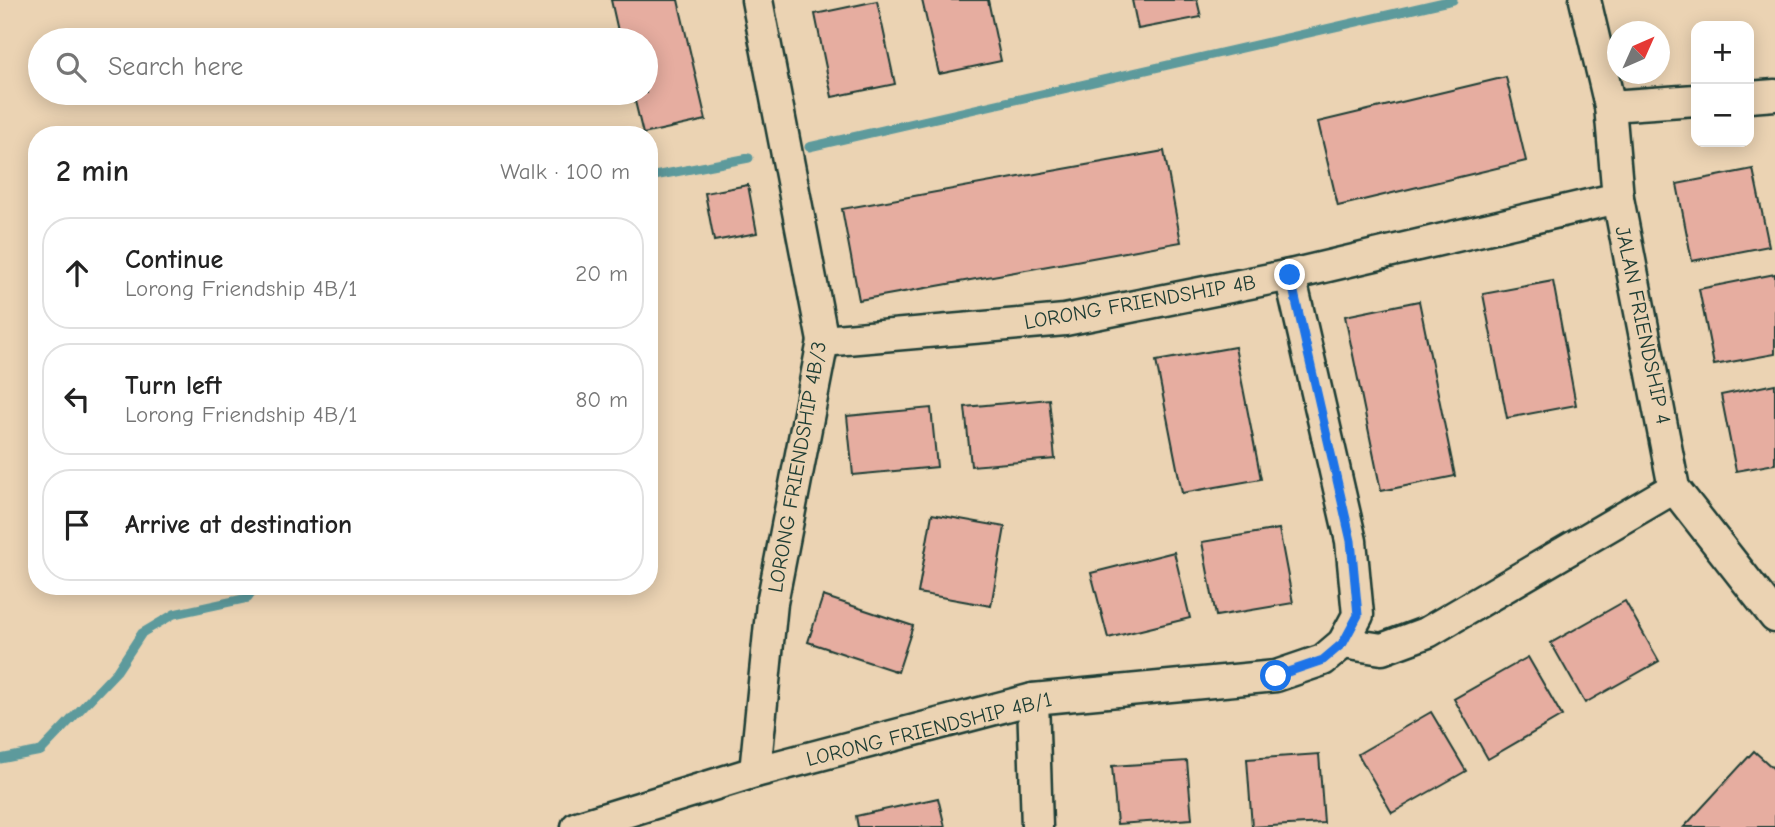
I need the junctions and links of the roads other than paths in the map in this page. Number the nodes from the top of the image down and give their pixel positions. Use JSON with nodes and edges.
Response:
{"nodes":[{"id":1,"x":757,"y":0,"type":"edge"},
{"id":2,"x":1585,"y":0,"type":"edge"},
{"id":3,"x":1775,"y":95,"type":"edge"},
{"id":4,"x":1754,"y":97,"type":"edge"},
{"id":5,"x":1691,"y":100,"type":"edge"},
{"id":6,"x":1610,"y":106,"type":"junction"},
{"id":7,"x":1618,"y":198,"type":"junction"},
{"id":8,"x":1290,"y":275,"type":"junction"},
{"id":9,"x":823,"y":341,"type":"junction"},
{"id":10,"x":1674,"y":488,"type":"junction"},
{"id":11,"x":1775,"y":617,"type":"edge"},
{"id":12,"x":1343,"y":643,"type":"junction"},
{"id":13,"x":1033,"y":699,"type":"junction"},
{"id":14,"x":755,"y":772,"type":"junction"},
{"id":15,"x":577,"y":827,"type":"edge"},
{"id":16,"x":1037,"y":827,"type":"edge"}],
"edges":[{"from":1,"to":9,"type":"street","name":"LORONG FRIENDSHIP 4B/3"},
{"from":2,"to":6,"type":"street","name":"JALAN FRIENDSHIP 4"},
{"from":3,"to":4,"type":"street"},
{"from":5,"to":6,"type":"street"},
{"from":6,"to":7,"type":"street","name":"JALAN FRIENDSHIP 4"},
{"from":7,"to":8,"type":"street","name":"LORONG FRIENDSHIP 4B"},
{"from":7,"to":10,"type":"street","name":"JALAN FRIENDSHIP 4"},
{"from":8,"to":9,"type":"street","name":"LORONG FRIENDSHIP 4B"},
{"from":8,"to":12,"type":"street","name":"LORONG FRIENDSHIP 4B/1"},
{"from":9,"to":14,"type":"street","name":"LORONG FRIENDSHIP 4B/3"},
{"from":10,"to":11,"type":"street","name":"JALAN FRIENDSHIP 4"},
{"from":10,"to":12,"type":"street"},
{"from":12,"to":13,"type":"street","name":"LORONG FRIENDSHIP 4B/1"},
{"from":13,"to":14,"type":"street","name":"LORONG FRIENDSHIP 4B/1"},
{"from":13,"to":16,"type":"street"},
{"from":14,"to":15,"type":"street","name":"LORONG FRIENDSHIP 4B/1"}]}
